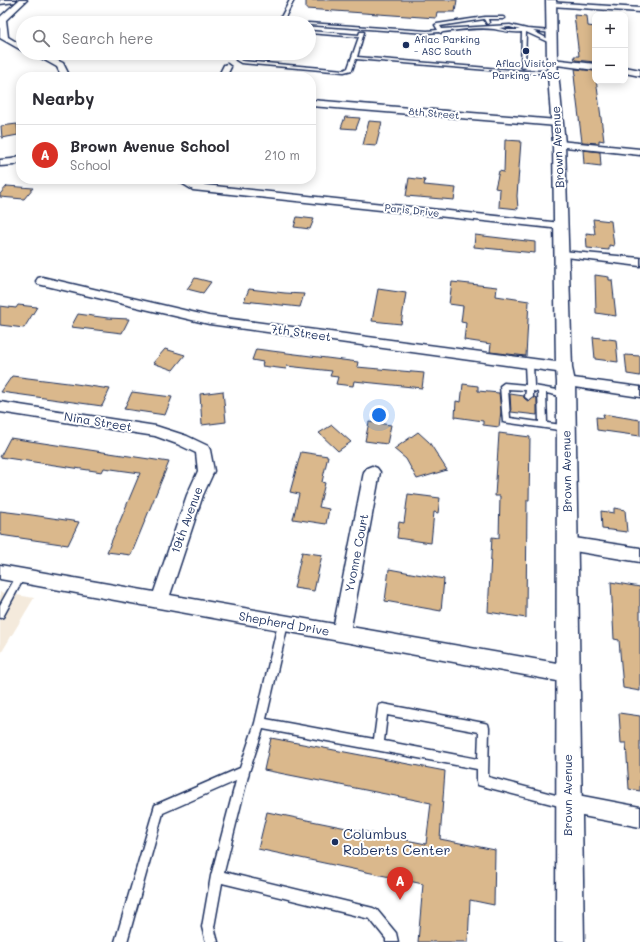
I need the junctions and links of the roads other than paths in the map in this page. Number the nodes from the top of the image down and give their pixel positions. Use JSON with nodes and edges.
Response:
{"nodes":[{"id":1,"x":12,"y":0,"type":"edge"},
{"id":2,"x":23,"y":0,"type":"edge"},
{"id":3,"x":292,"y":0,"type":"edge"},
{"id":4,"x":0,"y":2,"type":"edge"},
{"id":5,"x":551,"y":2,"type":"edge"},
{"id":6,"x":640,"y":10,"type":"edge"},
{"id":7,"x":284,"y":16,"type":"edge"},
{"id":8,"x":485,"y":18,"type":"junction"},
{"id":9,"x":504,"y":18,"type":"dead end"},
{"id":10,"x":1,"y":20,"type":"edge"},
{"id":11,"x":316,"y":25,"type":"edge"},
{"id":12,"x":363,"y":28,"type":"junction"},
{"id":13,"x":489,"y":28,"type":"junction"},
{"id":14,"x":526,"y":31,"type":"junction"},
{"id":15,"x":441,"y":32,"type":"junction"},
{"id":16,"x":316,"y":33,"type":"edge"},
{"id":17,"x":360,"y":36,"type":"junction"},
{"id":18,"x":552,"y":37,"type":"junction"},
{"id":19,"x":2,"y":39,"type":"edge"},
{"id":20,"x":16,"y":46,"type":"edge"},
{"id":21,"x":354,"y":58,"type":"junction"},
{"id":22,"x":50,"y":60,"type":"edge"},
{"id":23,"x":238,"y":60,"type":"edge"},
{"id":24,"x":227,"y":67,"type":"dead end"},
{"id":25,"x":522,"y":67,"type":"dead end"},
{"id":26,"x":552,"y":67,"type":"junction"},
{"id":27,"x":592,"y":67,"type":"edge"},
{"id":28,"x":628,"y":71,"type":"edge"},
{"id":29,"x":64,"y":72,"type":"edge"},
{"id":30,"x":224,"y":72,"type":"edge"},
{"id":31,"x":640,"y":73,"type":"edge"},
{"id":32,"x":316,"y":103,"type":"edge"},
{"id":33,"x":557,"y":123,"type":"junction"},
{"id":34,"x":559,"y":144,"type":"junction"},
{"id":35,"x":640,"y":152,"type":"edge"},
{"id":36,"x":16,"y":161,"type":"edge"},
{"id":37,"x":0,"y":163,"type":"edge"},
{"id":38,"x":188,"y":184,"type":"edge"},
{"id":39,"x":561,"y":226,"type":"junction"},
{"id":40,"x":562,"y":254,"type":"junction"},
{"id":41,"x":640,"y":262,"type":"edge"},
{"id":42,"x":42,"y":281,"type":"dead end"},
{"id":43,"x":529,"y":364,"type":"junction"},
{"id":44,"x":565,"y":381,"type":"junction"},
{"id":45,"x":530,"y":388,"type":"junction"},
{"id":46,"x":542,"y":390,"type":"junction"},
{"id":47,"x":640,"y":392,"type":"edge"},
{"id":48,"x":529,"y":397,"type":"dead end"},
{"id":49,"x":0,"y":407,"type":"edge"},
{"id":50,"x":529,"y":414,"type":"dead end"},
{"id":51,"x":529,"y":423,"type":"junction"},
{"id":52,"x":543,"y":425,"type":"junction"},
{"id":53,"x":566,"y":428,"type":"junction"},
{"id":54,"x":193,"y":445,"type":"joint"},
{"id":55,"x":372,"y":472,"type":"dead end"},
{"id":56,"x":568,"y":544,"type":"junction"},
{"id":57,"x":640,"y":555,"type":"edge"},
{"id":58,"x":0,"y":572,"type":"edge"},
{"id":59,"x":21,"y":576,"type":"junction"},
{"id":60,"x":159,"y":601,"type":"junction"},
{"id":61,"x":0,"y":614,"type":"edge"},
{"id":62,"x":283,"y":624,"type":"junction"},
{"id":63,"x":341,"y":634,"type":"junction"},
{"id":64,"x":568,"y":674,"type":"junction"},
{"id":65,"x":260,"y":723,"type":"junction"},
{"id":66,"x":378,"y":745,"type":"junction"},
{"id":67,"x":483,"y":765,"type":"junction"},
{"id":68,"x":244,"y":772,"type":"junction"},
{"id":69,"x":568,"y":803,"type":"junction"},
{"id":70,"x":640,"y":817,"type":"edge"},
{"id":71,"x":217,"y":876,"type":"junction"},
{"id":72,"x":121,"y":942,"type":"edge"},
{"id":73,"x":212,"y":942,"type":"edge"},
{"id":74,"x":392,"y":942,"type":"edge"},
{"id":75,"x":570,"y":942,"type":"edge"}],
"edges":[{"from":1,"to":4,"type":"street"},
{"from":2,"to":10,"type":"street"},
{"from":3,"to":7,"type":"lane"},
{"from":5,"to":6,"type":"street"},
{"from":5,"to":18,"type":"street","name":"Brown Avenue"},
{"from":8,"to":9,"type":"lane"},
{"from":8,"to":13,"type":"lane"},
{"from":8,"to":15,"type":"lane"},
{"from":10,"to":19,"type":"street"},
{"from":11,"to":12,"type":"lane"},
{"from":12,"to":15,"type":"lane"},
{"from":12,"to":17,"type":"lane"},
{"from":13,"to":14,"type":"lane"},
{"from":13,"to":15,"type":"lane"},
{"from":14,"to":18,"type":"lane"},
{"from":14,"to":18,"type":"lane"},
{"from":14,"to":25,"type":"lane"},
{"from":16,"to":17,"type":"lane"},
{"from":17,"to":21,"type":"lane"},
{"from":18,"to":26,"type":"street","name":"Brown Avenue"},
{"from":19,"to":20,"type":"street"},
{"from":21,"to":23,"type":"lane"},
{"from":21,"to":26,"type":"lane"},
{"from":22,"to":29,"type":"street"},
{"from":24,"to":30,"type":"street"},
{"from":26,"to":27,"type":"street"},
{"from":26,"to":33,"type":"street","name":"Brown Avenue"},
{"from":28,"to":31,"type":"street"},
{"from":32,"to":33,"type":"street","name":"8th Street"},
{"from":33,"to":34,"type":"street","name":"Brown Avenue"},
{"from":34,"to":35,"type":"street"},
{"from":34,"to":39,"type":"street","name":"Brown Avenue"},
{"from":36,"to":37,"type":"street"},
{"from":38,"to":39,"type":"street","name":"Paris Drive"},
{"from":39,"to":40,"type":"street","name":"Brown Avenue"},
{"from":40,"to":41,"type":"street"},
{"from":40,"to":44,"type":"street","name":"Brown Avenue"},
{"from":42,"to":43,"type":"street","name":"7th Street"},
{"from":43,"to":44,"type":"street","name":"7th Street"},
{"from":43,"to":45,"type":"lane"},
{"from":44,"to":46,"type":"lane"},
{"from":44,"to":47,"type":"street","name":"7th Street"},
{"from":44,"to":53,"type":"street","name":"Brown Avenue"},
{"from":45,"to":46,"type":"lane"},
{"from":45,"to":48,"type":"lane"},
{"from":45,"to":51,"type":"lane"},
{"from":46,"to":52,"type":"lane"},
{"from":49,"to":54,"type":"street","name":"Nina Street"},
{"from":50,"to":51,"type":"lane"},
{"from":51,"to":52,"type":"lane"},
{"from":52,"to":53,"type":"lane"},
{"from":53,"to":56,"type":"street","name":"Brown Avenue"},
{"from":54,"to":60,"type":"street","name":"19th Avenue"},
{"from":55,"to":63,"type":"street","name":"Yvonne Court"},
{"from":56,"to":57,"type":"street"},
{"from":56,"to":64,"type":"street","name":"Brown Avenue"},
{"from":58,"to":59,"type":"street","name":"Shepherd Drive"},
{"from":59,"to":60,"type":"street","name":"Shepherd Drive"},
{"from":59,"to":61,"type":"lane"},
{"from":60,"to":62,"type":"street","name":"Shepherd Drive"},
{"from":62,"to":63,"type":"street","name":"Shepherd Drive"},
{"from":62,"to":65,"type":"lane"},
{"from":63,"to":64,"type":"street","name":"Shepherd Drive"},
{"from":64,"to":69,"type":"street","name":"Brown Avenue"},
{"from":65,"to":66,"type":"lane"},
{"from":65,"to":68,"type":"lane"},
{"from":66,"to":67,"type":"lane"},
{"from":66,"to":67,"type":"lane"},
{"from":67,"to":69,"type":"lane"},
{"from":68,"to":71,"type":"lane"},
{"from":68,"to":72,"type":"lane"},
{"from":69,"to":70,"type":"street"},
{"from":69,"to":75,"type":"street","name":"Brown Avenue"},
{"from":71,"to":73,"type":"lane"},
{"from":71,"to":74,"type":"lane"}]}
